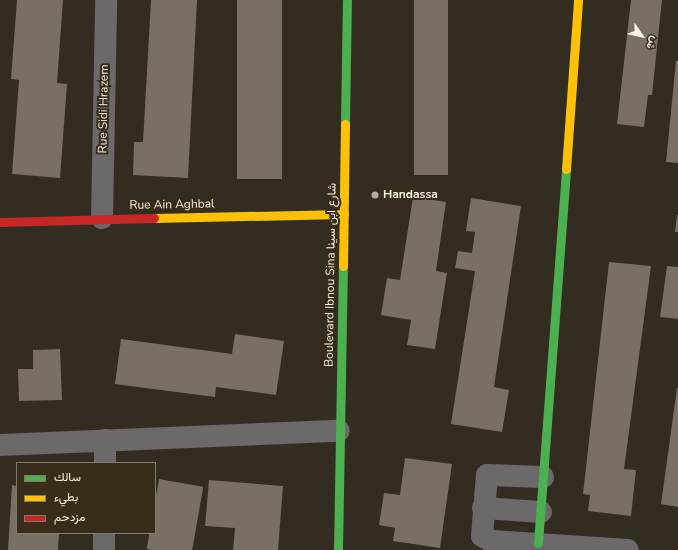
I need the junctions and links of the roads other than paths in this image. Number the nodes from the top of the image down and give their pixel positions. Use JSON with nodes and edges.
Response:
{"nodes":[{"id":1,"x":106,"y":0,"type":"edge"},
{"id":2,"x":347,"y":0,"type":"edge"},
{"id":3,"x":578,"y":0,"type":"edge"},
{"id":4,"x":344,"y":214,"type":"junction"},
{"id":5,"x":102,"y":218,"type":"junction"},
{"id":6,"x":0,"y":222,"type":"edge"},
{"id":7,"x":339,"y":431,"type":"junction"},
{"id":8,"x":105,"y":440,"type":"junction"},
{"id":9,"x":0,"y":445,"type":"edge"},
{"id":10,"x":105,"y":462,"type":"edge"},
{"id":11,"x":543,"y":477,"type":"junction"},
{"id":12,"x":483,"y":508,"type":"junction"},
{"id":13,"x":541,"y":512,"type":"junction"},
{"id":14,"x":104,"y":534,"type":"edge"},
{"id":15,"x":538,"y":543,"type":"junction"},
{"id":16,"x":104,"y":550,"type":"edge"},
{"id":17,"x":338,"y":550,"type":"edge"},
{"id":18,"x":628,"y":550,"type":"edge"}],
"edges":[{"from":1,"to":5,"type":"street","name":"Rue Sidi Hrazem"},
{"from":2,"to":4,"type":"street","name":"Boulevard Ibnou Sina شارع ابن سينا"},
{"from":3,"to":11,"type":"street"},
{"from":4,"to":5,"type":"street","name":"Rue Ain Aghbal"},
{"from":4,"to":7,"type":"street","name":"Boulevard Ibnou Sina شارع ابن سينا"},
{"from":5,"to":6,"type":"street","name":"Rue Ain Aghbal"},
{"from":7,"to":8,"type":"street"},
{"from":7,"to":17,"type":"street","name":"Boulevard Ibnou Sina شارع ابن سينا"},
{"from":8,"to":9,"type":"street"},
{"from":8,"to":10,"type":"street"},
{"from":11,"to":12,"type":"street"},
{"from":11,"to":13,"type":"street"},
{"from":12,"to":13,"type":"street"},
{"from":12,"to":15,"type":"street"},
{"from":13,"to":15,"type":"street"},
{"from":14,"to":16,"type":"street"},
{"from":15,"to":18,"type":"street"}]}
